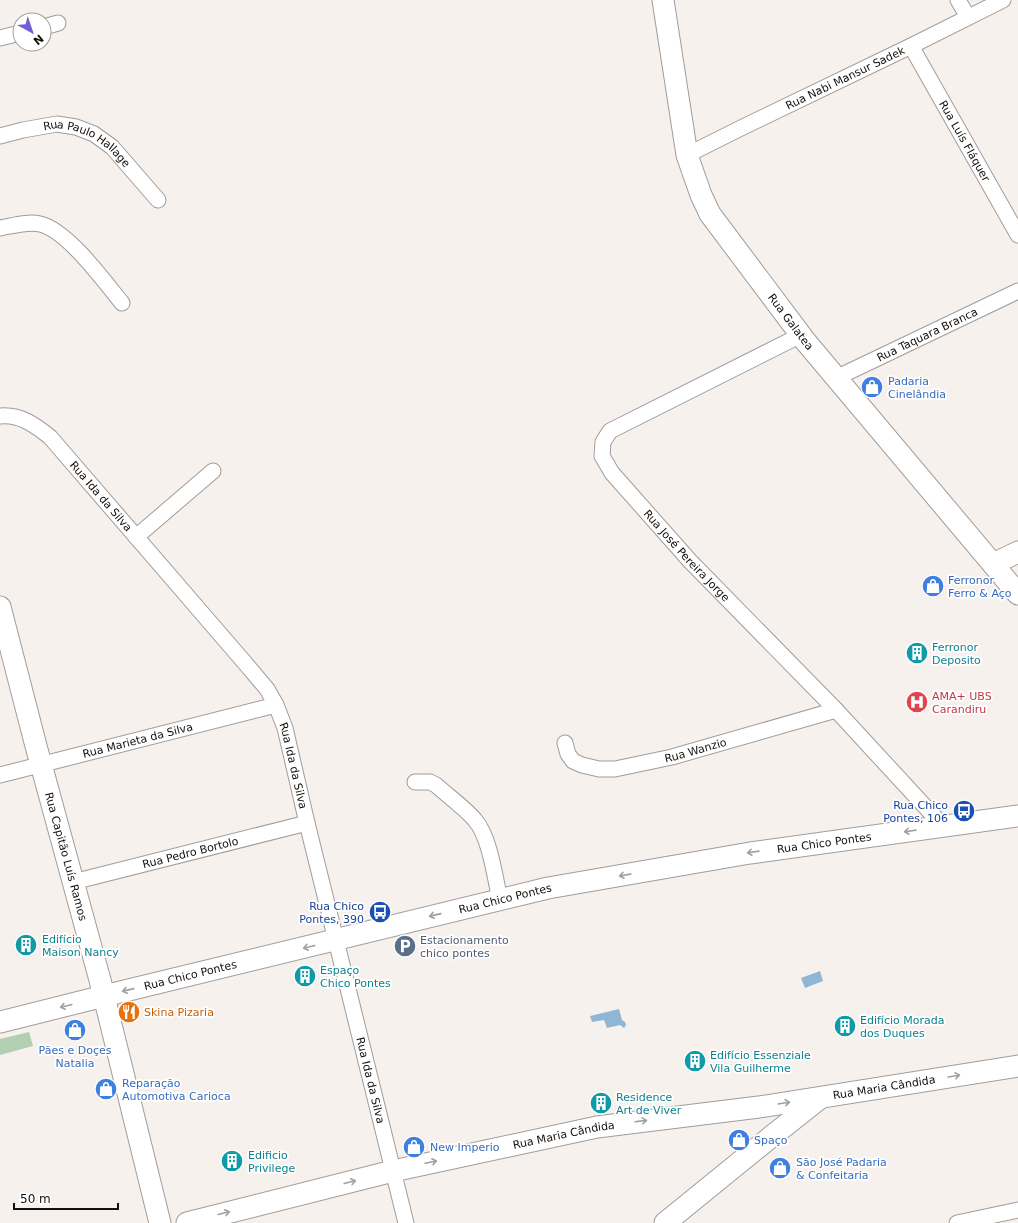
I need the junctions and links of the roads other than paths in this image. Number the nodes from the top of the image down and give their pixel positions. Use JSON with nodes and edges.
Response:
{"nodes":[{"id":1,"x":662,"y":0,"type":"edge"},
{"id":2,"x":958,"y":0,"type":"edge"},
{"id":3,"x":1002,"y":0,"type":"edge"},
{"id":4,"x":968,"y":17,"type":"junction"},
{"id":5,"x":12,"y":35,"type":"edge"},
{"id":6,"x":0,"y":38,"type":"edge"},
{"id":7,"x":912,"y":46,"type":"junction"},
{"id":8,"x":0,"y":136,"type":"edge"},
{"id":9,"x":687,"y":155,"type":"junction"},
{"id":10,"x":158,"y":200,"type":"dead end"},
{"id":11,"x":0,"y":228,"type":"edge"},
{"id":12,"x":1018,"y":235,"type":"edge"},
{"id":13,"x":1018,"y":291,"type":"edge"},
{"id":14,"x":122,"y":303,"type":"dead end"},
{"id":15,"x":801,"y":335,"type":"junction"},
{"id":16,"x":836,"y":378,"type":"junction"},
{"id":17,"x":0,"y":416,"type":"edge"},
{"id":18,"x":212,"y":471,"type":"dead end"},
{"id":19,"x":136,"y":537,"type":"junction"},
{"id":20,"x":1018,"y":552,"type":"edge"},
{"id":21,"x":993,"y":564,"type":"junction"},
{"id":22,"x":1018,"y":594,"type":"edge"},
{"id":23,"x":0,"y":606,"type":"edge"},
{"id":24,"x":276,"y":705,"type":"junction"},
{"id":25,"x":836,"y":710,"type":"junction"},
{"id":26,"x":565,"y":743,"type":"dead end"},
{"id":27,"x":41,"y":764,"type":"junction"},
{"id":28,"x":0,"y":774,"type":"edge"},
{"id":29,"x":415,"y":782,"type":"dead end"},
{"id":30,"x":1018,"y":816,"type":"edge"},
{"id":31,"x":306,"y":823,"type":"junction"},
{"id":32,"x":943,"y":826,"type":"junction"},
{"id":33,"x":73,"y":882,"type":"junction"},
{"id":34,"x":500,"y":900,"type":"junction"},
{"id":35,"x":335,"y":940,"type":"junction"},
{"id":36,"x":104,"y":996,"type":"junction"},
{"id":37,"x":0,"y":1022,"type":"edge"},
{"id":38,"x":1018,"y":1066,"type":"edge"},
{"id":39,"x":821,"y":1097,"type":"junction"},
{"id":40,"x":759,"y":1107,"type":"junction"},
{"id":41,"x":754,"y":1150,"type":"junction"},
{"id":42,"x":393,"y":1171,"type":"junction"},
{"id":43,"x":1018,"y":1210,"type":"edge"},
{"id":44,"x":160,"y":1223,"type":"edge"},
{"id":45,"x":187,"y":1223,"type":"edge"},
{"id":46,"x":406,"y":1223,"type":"edge"},
{"id":47,"x":665,"y":1223,"type":"edge"},
{"id":48,"x":957,"y":1223,"type":"edge"}],
"edges":[{"from":1,"to":9,"type":"main road","name":"Rua Galatea"},
{"from":2,"to":4,"type":"street"},
{"from":3,"to":4,"type":"street","name":"Rua Nabi Mansur Sadek"},
{"from":4,"to":7,"type":"street","name":"Rua Nabi Mansur Sadek"},
{"from":5,"to":6,"type":"street"},
{"from":7,"to":9,"type":"street","name":"Rua Nabi Mansur Sadek"},
{"from":7,"to":12,"type":"street","name":"Rua Luís Fláquer"},
{"from":8,"to":10,"type":"street","name":"Rua Paulo Hallage"},
{"from":9,"to":15,"type":"main road","name":"Rua Galatea"},
{"from":11,"to":14,"type":"street"},
{"from":13,"to":16,"type":"street","name":"Rua Taquara Branca"},
{"from":15,"to":16,"type":"main road","name":"Rua Galatea"},
{"from":15,"to":25,"type":"street","name":"Rua José Pereira Jorge"},
{"from":16,"to":21,"type":"main road","name":"Rua Galatea"},
{"from":17,"to":19,"type":"street","name":"Rua Ida da Silva"},
{"from":18,"to":19,"type":"street"},
{"from":19,"to":24,"type":"street","name":"Rua Ida da Silva"},
{"from":20,"to":21,"type":"main road"},
{"from":21,"to":22,"type":"main road","name":"Rua Galatea"},
{"from":23,"to":27,"type":"main road","name":"Rua Capitão Luís Ramos"},
{"from":24,"to":27,"type":"street","name":"Rua Marieta da Silva"},
{"from":24,"to":31,"type":"street","name":"Rua Ida da Silva"},
{"from":25,"to":26,"type":"street","name":"Rua Wanzio"},
{"from":25,"to":32,"type":"street","name":"Rua José Pereira Jorge"},
{"from":27,"to":28,"type":"street","name":"Rua Marieta da Silva"},
{"from":27,"to":33,"type":"main road","name":"Rua Capitão Luís Ramos"},
{"from":29,"to":34,"type":"street"},
{"from":30,"to":32,"type":"main road","name":"Rua Chico Pontes"},
{"from":31,"to":33,"type":"street","name":"Rua Pedro Bortolo"},
{"from":31,"to":35,"type":"street","name":"Rua Ida da Silva"},
{"from":32,"to":34,"type":"main road","name":"Rua Chico Pontes","one_way":true},
{"from":33,"to":36,"type":"main road","name":"Rua Capitão Luís Ramos"},
{"from":34,"to":35,"type":"main road","name":"Rua Chico Pontes","one_way":true},
{"from":35,"to":36,"type":"main road","name":"Rua Chico Pontes","one_way":true},
{"from":35,"to":42,"type":"street","name":"Rua Ida da Silva"},
{"from":36,"to":37,"type":"main road","name":"Rua Chico Pontes","one_way":true},
{"from":36,"to":44,"type":"main road","name":"Rua Capitão Luís Ramos"},
{"from":39,"to":38,"type":"main road","name":"Rua Maria Cândida","one_way":true},
{"from":40,"to":39,"type":"main road","name":"Rua Maria Cândida","one_way":true},
{"from":39,"to":41,"type":"main road"},
{"from":40,"to":41,"type":"main road"},
{"from":42,"to":40,"type":"main road","name":"Rua Maria Cândida","one_way":true},
{"from":41,"to":47,"type":"main road"},
{"from":45,"to":42,"type":"main road","name":"Rua Maria Cândida","one_way":true},
{"from":42,"to":46,"type":"street","name":"Rua Ida da Silva"},
{"from":43,"to":48,"type":"street"}]}
